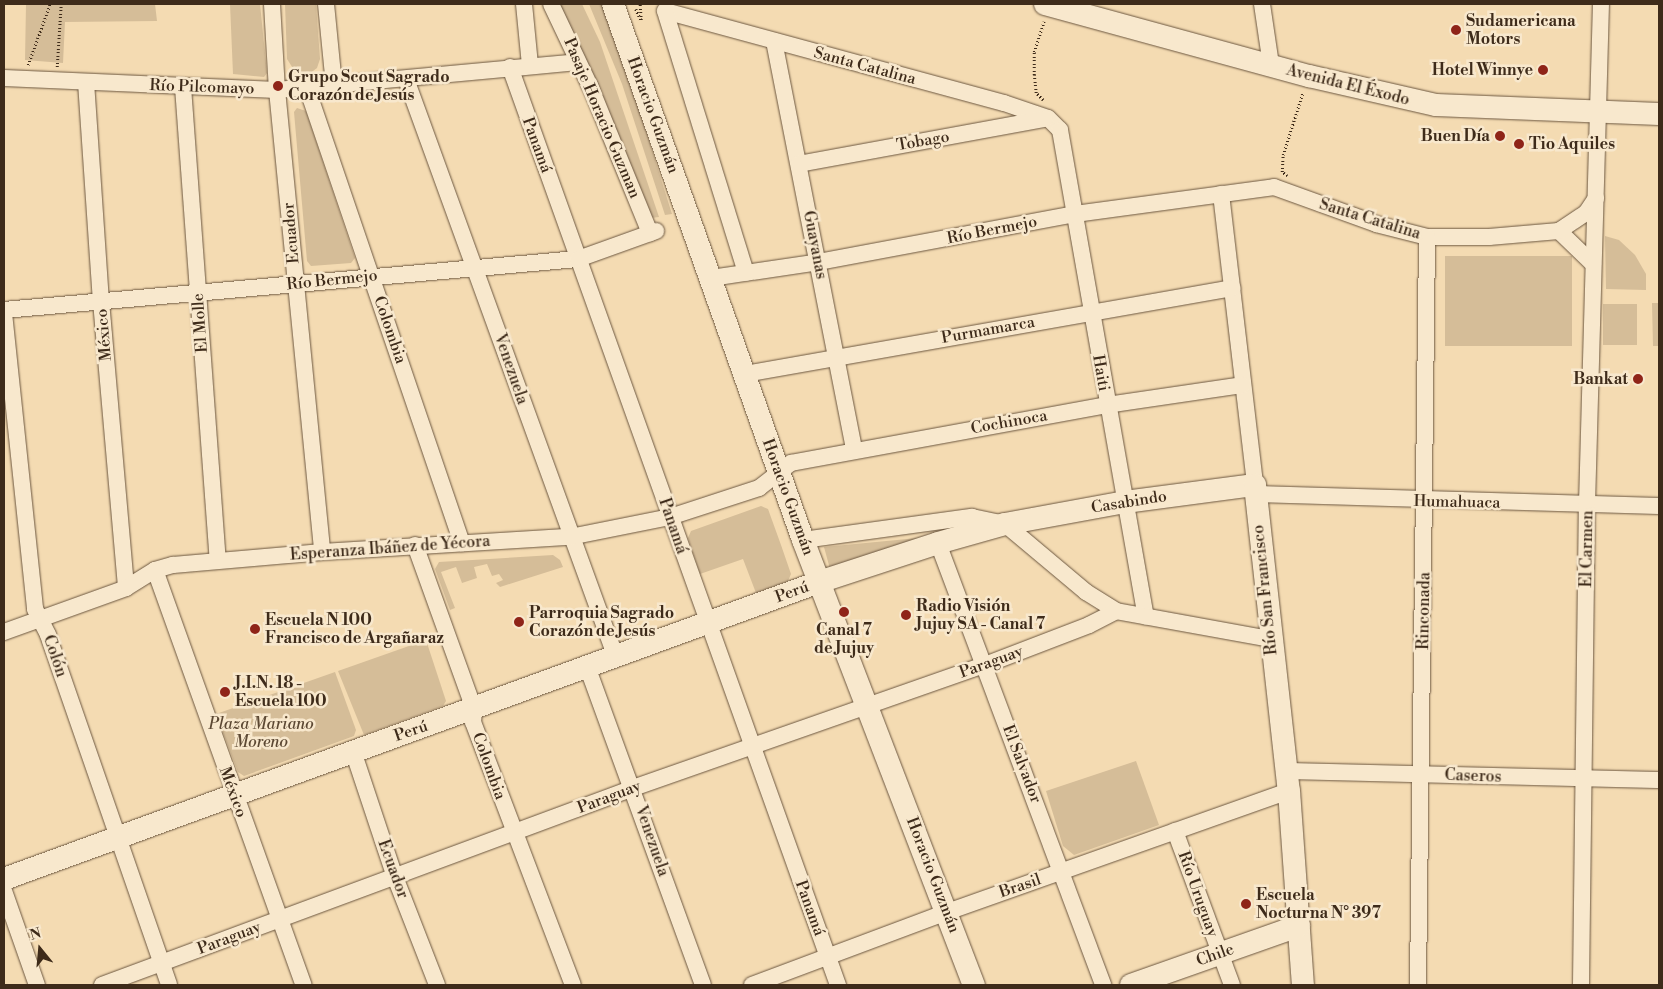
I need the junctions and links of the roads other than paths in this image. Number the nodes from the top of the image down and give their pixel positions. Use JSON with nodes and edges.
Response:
{"nodes":[{"id":1,"x":272,"y":4,"type":"edge"},
{"id":2,"x":326,"y":4,"type":"edge"},
{"id":3,"x":524,"y":4,"type":"edge"},
{"id":4,"x":551,"y":4,"type":"edge"},
{"id":5,"x":613,"y":4,"type":"edge"},
{"id":6,"x":1262,"y":4,"type":"edge"},
{"id":7,"x":1601,"y":4,"type":"edge"},
{"id":8,"x":1050,"y":5,"type":"edge"},
{"id":9,"x":774,"y":41,"type":"junction"},
{"id":10,"x":578,"y":62,"type":"junction"},
{"id":11,"x":530,"y":65,"type":"junction"},
{"id":12,"x":1271,"y":65,"type":"junction"},
{"id":13,"x":510,"y":67,"type":"junction"},
{"id":14,"x":4,"y":78,"type":"edge"},
{"id":15,"x":406,"y":79,"type":"junction"},
{"id":16,"x":86,"y":82,"type":"junction"},
{"id":17,"x":334,"y":86,"type":"junction"},
{"id":18,"x":183,"y":87,"type":"junction"},
{"id":19,"x":307,"y":88,"type":"junction"},
{"id":20,"x":278,"y":90,"type":"junction"},
{"id":21,"x":1596,"y":112,"type":"junction"},
{"id":22,"x":1659,"y":114,"type":"edge"},
{"id":23,"x":1046,"y":118,"type":"junction"},
{"id":24,"x":1060,"y":130,"type":"joint"},
{"id":25,"x":799,"y":164,"type":"junction"},
{"id":26,"x":1280,"y":189,"type":"joint"},
{"id":27,"x":1221,"y":194,"type":"junction"},
{"id":28,"x":1596,"y":198,"type":"junction"},
{"id":29,"x":1075,"y":214,"type":"junction"},
{"id":30,"x":1560,"y":231,"type":"junction"},
{"id":31,"x":653,"y":232,"type":"joint"},
{"id":32,"x":1427,"y":237,"type":"junction"},
{"id":33,"x":578,"y":259,"type":"junction"},
{"id":34,"x":819,"y":262,"type":"junction"},
{"id":35,"x":1594,"y":264,"type":"junction"},
{"id":36,"x":476,"y":268,"type":"junction"},
{"id":37,"x":746,"y":273,"type":"junction"},
{"id":38,"x":372,"y":276,"type":"junction"},
{"id":39,"x":711,"y":278,"type":"junction"},
{"id":40,"x":295,"y":283,"type":"junction"},
{"id":41,"x":1232,"y":288,"type":"junction"},
{"id":42,"x":198,"y":294,"type":"junction"},
{"id":43,"x":101,"y":301,"type":"junction"},
{"id":44,"x":1090,"y":311,"type":"junction"},
{"id":45,"x":4,"y":312,"type":"edge"},
{"id":46,"x":836,"y":358,"type":"junction"},
{"id":47,"x":745,"y":374,"type":"junction"},
{"id":48,"x":1243,"y":385,"type":"junction"},
{"id":49,"x":1107,"y":405,"type":"junction"},
{"id":50,"x":8,"y":410,"type":"edge"},
{"id":51,"x":854,"y":450,"type":"junction"},
{"id":52,"x":778,"y":471,"type":"junction"},
{"id":53,"x":1255,"y":490,"type":"junction"},
{"id":54,"x":1125,"y":502,"type":"junction"},
{"id":55,"x":1426,"y":502,"type":"junction"},
{"id":56,"x":1587,"y":504,"type":"junction"},
{"id":57,"x":1659,"y":506,"type":"edge"},
{"id":58,"x":670,"y":517,"type":"junction"},
{"id":59,"x":1005,"y":524,"type":"junction"},
{"id":60,"x":570,"y":537,"type":"junction"},
{"id":61,"x":803,"y":540,"type":"junction"},
{"id":62,"x":462,"y":543,"type":"junction"},
{"id":63,"x":938,"y":543,"type":"junction"},
{"id":64,"x":414,"y":545,"type":"junction"},
{"id":65,"x":322,"y":552,"type":"junction"},
{"id":66,"x":218,"y":559,"type":"junction"},
{"id":67,"x":155,"y":570,"type":"junction"},
{"id":68,"x":819,"y":582,"type":"junction"},
{"id":69,"x":126,"y":588,"type":"junction"},
{"id":70,"x":1116,"y":611,"type":"junction"},
{"id":71,"x":1146,"y":616,"type":"junction"},
{"id":72,"x":41,"y":618,"type":"junction"},
{"id":73,"x":707,"y":624,"type":"junction"},
{"id":74,"x":4,"y":632,"type":"edge"},
{"id":75,"x":1270,"y":639,"type":"junction"},
{"id":76,"x":616,"y":658,"type":"junction"},
{"id":77,"x":985,"y":665,"type":"junction"},
{"id":78,"x":588,"y":669,"type":"junction"},
{"id":79,"x":868,"y":706,"type":"junction"},
{"id":80,"x":474,"y":710,"type":"junction"},
{"id":81,"x":751,"y":746,"type":"junction"},
{"id":82,"x":353,"y":751,"type":"junction"},
{"id":83,"x":1421,"y":774,"type":"junction"},
{"id":84,"x":1585,"y":779,"type":"junction"},
{"id":85,"x":1659,"y":780,"type":"edge"},
{"id":86,"x":1288,"y":781,"type":"junction"},
{"id":87,"x":633,"y":788,"type":"junction"},
{"id":88,"x":234,"y":796,"type":"junction"},
{"id":89,"x":1175,"y":831,"type":"junction"},
{"id":90,"x":514,"y":833,"type":"junction"},
{"id":91,"x":117,"y":839,"type":"junction"},
{"id":92,"x":1063,"y":871,"type":"junction"},
{"id":93,"x":396,"y":877,"type":"junction"},
{"id":94,"x":4,"y":878,"type":"edge"},
{"id":95,"x":4,"y":891,"type":"edge"},
{"id":96,"x":947,"y":912,"type":"junction"},
{"id":97,"x":278,"y":918,"type":"junction"},
{"id":98,"x":1299,"y":926,"type":"junction"},
{"id":99,"x":1220,"y":953,"type":"junction"},
{"id":100,"x":827,"y":956,"type":"junction"},
{"id":101,"x":161,"y":964,"type":"junction"},
{"id":102,"x":37,"y":985,"type":"edge"},
{"id":103,"x":102,"y":985,"type":"edge"},
{"id":104,"x":170,"y":985,"type":"edge"},
{"id":105,"x":304,"y":985,"type":"edge"},
{"id":106,"x":437,"y":985,"type":"edge"},
{"id":107,"x":573,"y":985,"type":"edge"},
{"id":108,"x":702,"y":985,"type":"edge"},
{"id":109,"x":752,"y":985,"type":"edge"},
{"id":110,"x":838,"y":985,"type":"edge"},
{"id":111,"x":974,"y":985,"type":"edge"},
{"id":112,"x":1103,"y":985,"type":"edge"},
{"id":113,"x":1132,"y":985,"type":"edge"},
{"id":114,"x":1232,"y":985,"type":"edge"},
{"id":115,"x":1303,"y":985,"type":"edge"},
{"id":116,"x":1418,"y":985,"type":"edge"},
{"id":117,"x":1581,"y":985,"type":"edge"}],
"edges":[{"from":1,"to":20,"type":"street","name":"Ecuador"},
{"from":2,"to":17,"type":"street"},
{"from":3,"to":11,"type":"street"},
{"from":4,"to":10,"type":"street","name":"Pasaje Horacio Guzman"},
{"from":5,"to":39,"type":"main road","name":"Horacio Guzmán"},
{"from":6,"to":12,"type":"street"},
{"from":7,"to":21,"type":"street","name":"El Carmen"},
{"from":8,"to":12,"type":"main road","name":"Avenida El Éxodo"},
{"from":9,"to":23,"type":"street","name":"Santa Catalina"},
{"from":9,"to":25,"type":"street","name":"Guayanas"},
{"from":9,"to":37,"type":"street","name":"Santa Catalina"},
{"from":10,"to":11,"type":"street","name":"Río Pilcomayo"},
{"from":10,"to":31,"type":"street","name":"Pasaje Horacio Guzman"},
{"from":11,"to":13,"type":"street","name":"Río Pilcomayo"},
{"from":12,"to":21,"type":"main road","name":"Avenida El Éxodo"},
{"from":13,"to":15,"type":"street","name":"Río Pilcomayo"},
{"from":13,"to":33,"type":"street","name":"Panamá"},
{"from":14,"to":16,"type":"street","name":"Río Pilcomayo"},
{"from":15,"to":17,"type":"street","name":"Río Pilcomayo"},
{"from":15,"to":36,"type":"street","name":"Venezuela"},
{"from":16,"to":18,"type":"street","name":"Río Pilcomayo"},
{"from":16,"to":43,"type":"street","name":"México"},
{"from":17,"to":19,"type":"street","name":"Río Pilcomayo"},
{"from":18,"to":20,"type":"street","name":"Río Pilcomayo"},
{"from":18,"to":42,"type":"street","name":"El Molle"},
{"from":19,"to":20,"type":"street","name":"Río Pilcomayo"},
{"from":19,"to":38,"type":"street","name":"Colombia"},
{"from":20,"to":40,"type":"street","name":"Ecuador"},
{"from":21,"to":22,"type":"main road","name":"Avenida El Éxodo"},
{"from":21,"to":28,"type":"street","name":"El Carmen"},
{"from":23,"to":24,"type":"street","name":"Santa Catalina"},
{"from":23,"to":25,"type":"street","name":"Tobago"},
{"from":24,"to":29,"type":"street","name":"Haiti"},
{"from":25,"to":34,"type":"street","name":"Guayanas"},
{"from":26,"to":27,"type":"street","name":"Río Bermejo"},
{"from":26,"to":32,"type":"street","name":"Santa Catalina"},
{"from":27,"to":29,"type":"street","name":"Río Bermejo"},
{"from":27,"to":41,"type":"street","name":"Río San Francisco"},
{"from":28,"to":30,"type":"street","name":"Santa Catalina"},
{"from":28,"to":35,"type":"street","name":"El Carmen"},
{"from":29,"to":34,"type":"street","name":"Río Bermejo"},
{"from":29,"to":44,"type":"street","name":"Haiti"},
{"from":30,"to":32,"type":"street","name":"Santa Catalina"},
{"from":30,"to":35,"type":"street"},
{"from":31,"to":33,"type":"street","name":"Río Bermejo"},
{"from":32,"to":55,"type":"street","name":"Rinconada"},
{"from":33,"to":36,"type":"street","name":"Río Bermejo"},
{"from":33,"to":58,"type":"street","name":"Panamá"},
{"from":34,"to":37,"type":"street","name":"Río Bermejo"},
{"from":34,"to":46,"type":"street","name":"Guayanas"},
{"from":35,"to":56,"type":"street","name":"El Carmen"},
{"from":36,"to":38,"type":"street","name":"Río Bermejo"},
{"from":36,"to":60,"type":"street","name":"Venezuela"},
{"from":37,"to":39,"type":"street","name":"Río Bermejo"},
{"from":38,"to":40,"type":"street","name":"Río Bermejo"},
{"from":38,"to":62,"type":"street","name":"Colombia"},
{"from":39,"to":47,"type":"main road","name":"Horacio Guzmán"},
{"from":40,"to":42,"type":"street","name":"Río Bermejo"},
{"from":40,"to":65,"type":"street","name":"Ecuador"},
{"from":41,"to":44,"type":"street","name":"Purmamarca"},
{"from":41,"to":48,"type":"street","name":"Río San Francisco"},
{"from":42,"to":43,"type":"street","name":"Río Bermejo"},
{"from":42,"to":66,"type":"street","name":"El Molle"},
{"from":43,"to":45,"type":"street","name":"Río Bermejo"},
{"from":43,"to":69,"type":"street","name":"México"},
{"from":44,"to":46,"type":"street","name":"Purmamarca"},
{"from":44,"to":49,"type":"street","name":"Haiti"},
{"from":45,"to":50,"type":"street","name":"Colón"},
{"from":46,"to":47,"type":"street","name":"Purmamarca"},
{"from":46,"to":51,"type":"street","name":"Guayanas"},
{"from":47,"to":52,"type":"main road","name":"Horacio Guzmán"},
{"from":48,"to":49,"type":"street","name":"Cochinoca"},
{"from":48,"to":53,"type":"street","name":"Río San Francisco"},
{"from":49,"to":51,"type":"street","name":"Cochinoca"},
{"from":49,"to":54,"type":"street","name":"Haiti"},
{"from":50,"to":72,"type":"street","name":"Colón"},
{"from":51,"to":52,"type":"street","name":"Cochinoca"},
{"from":52,"to":58,"type":"street","name":"Esperanza Ibáñez de Yécora"},
{"from":52,"to":61,"type":"main road","name":"Horacio Guzmán"},
{"from":53,"to":54,"type":"main road","name":"Casabindo"},
{"from":53,"to":55,"type":"street","name":"Humahuaca"},
{"from":53,"to":75,"type":"main road","name":"Río San Francisco"},
{"from":54,"to":59,"type":"main road","name":"Casabindo"},
{"from":54,"to":71,"type":"street","name":"Haiti"},
{"from":55,"to":56,"type":"street","name":"Humahuaca"},
{"from":55,"to":83,"type":"street","name":"Rinconada"},
{"from":56,"to":57,"type":"street","name":"Humahuaca"},
{"from":56,"to":84,"type":"street","name":"El Carmen"},
{"from":58,"to":60,"type":"street","name":"Esperanza Ibáñez de Yécora"},
{"from":58,"to":73,"type":"street","name":"Panamá"},
{"from":59,"to":61,"type":"street","name":"Casabindo"},
{"from":59,"to":63,"type":"main road","name":"Casabindo"},
{"from":59,"to":70,"type":"street"},
{"from":60,"to":62,"type":"street","name":"Esperanza Ibáñez de Yécora"},
{"from":60,"to":76,"type":"street","name":"Venezuela"},
{"from":61,"to":68,"type":"main road","name":"Horacio Guzmán"},
{"from":62,"to":64,"type":"street","name":"Esperanza Ibáñez de Yécora"},
{"from":63,"to":68,"type":"main road","name":"Casabindo"},
{"from":63,"to":77,"type":"street","name":"El Salvador"},
{"from":64,"to":65,"type":"street","name":"Esperanza Ibáñez de Yécora"},
{"from":64,"to":80,"type":"street","name":"Colombia"},
{"from":65,"to":66,"type":"street","name":"Esperanza Ibáñez de Yécora"},
{"from":66,"to":67,"type":"street","name":"Esperanza Ibáñez de Yécora"},
{"from":67,"to":69,"type":"street","name":"Esperanza Ibáñez de Yécora"},
{"from":67,"to":88,"type":"street","name":"México"},
{"from":68,"to":73,"type":"main road","name":"Perú"},
{"from":68,"to":79,"type":"main road","name":"Horacio Guzmán"},
{"from":69,"to":72,"type":"street","name":"Esperanza Ibáñez de Yécora"},
{"from":70,"to":71,"type":"street"},
{"from":70,"to":77,"type":"street","name":"Paraguay"},
{"from":71,"to":75,"type":"street"},
{"from":72,"to":74,"type":"street","name":"Esperanza Ibáñez de Yécora"},
{"from":72,"to":91,"type":"street","name":"Colón"},
{"from":73,"to":76,"type":"main road","name":"Perú"},
{"from":73,"to":81,"type":"street","name":"Panamá"},
{"from":75,"to":86,"type":"main road","name":"Río San Francisco"},
{"from":76,"to":78,"type":"main road","name":"Perú"},
{"from":77,"to":79,"type":"street","name":"Paraguay"},
{"from":77,"to":92,"type":"street","name":"El Salvador"},
{"from":78,"to":80,"type":"main road","name":"Perú"},
{"from":78,"to":87,"type":"street","name":"Venezuela"},
{"from":79,"to":81,"type":"street","name":"Paraguay"},
{"from":79,"to":96,"type":"main road","name":"Horacio Guzmán"},
{"from":80,"to":82,"type":"main road","name":"Perú"},
{"from":80,"to":90,"type":"street","name":"Colombia"},
{"from":81,"to":87,"type":"street","name":"Paraguay"},
{"from":81,"to":100,"type":"street","name":"Panamá"},
{"from":82,"to":88,"type":"main road","name":"Perú"},
{"from":82,"to":93,"type":"street","name":"Ecuador"},
{"from":83,"to":84,"type":"street","name":"Caseros"},
{"from":83,"to":86,"type":"street","name":"Caseros"},
{"from":83,"to":116,"type":"street","name":"Rinconada"},
{"from":84,"to":85,"type":"street","name":"Caseros"},
{"from":84,"to":117,"type":"street","name":"El Carmen"},
{"from":86,"to":89,"type":"street","name":"Brasil"},
{"from":86,"to":98,"type":"main road","name":"Río San Francisco"},
{"from":87,"to":90,"type":"street","name":"Paraguay"},
{"from":87,"to":108,"type":"street","name":"Venezuela"},
{"from":88,"to":91,"type":"main road","name":"Perú"},
{"from":88,"to":97,"type":"street","name":"México"},
{"from":89,"to":92,"type":"street","name":"Brasil"},
{"from":89,"to":99,"type":"street","name":"Río Uruguay"},
{"from":90,"to":93,"type":"street","name":"Paraguay"},
{"from":90,"to":107,"type":"street","name":"Colombia"},
{"from":91,"to":94,"type":"main road","name":"Perú"},
{"from":91,"to":101,"type":"street","name":"Colón"},
{"from":92,"to":96,"type":"street","name":"Brasil"},
{"from":92,"to":112,"type":"street","name":"El Salvador"},
{"from":93,"to":97,"type":"street","name":"Paraguay"},
{"from":93,"to":106,"type":"street","name":"Ecuador"},
{"from":95,"to":102,"type":"street"},
{"from":96,"to":100,"type":"street","name":"Brasil"},
{"from":96,"to":111,"type":"main road","name":"Horacio Guzmán"},
{"from":97,"to":101,"type":"street","name":"Paraguay"},
{"from":97,"to":105,"type":"street","name":"México"},
{"from":98,"to":99,"type":"main road","name":"Chile"},
{"from":98,"to":115,"type":"main road","name":"Río San Francisco"},
{"from":99,"to":113,"type":"main road","name":"Chile"},
{"from":99,"to":114,"type":"street","name":"Río Uruguay"},
{"from":100,"to":109,"type":"street","name":"Brasil"},
{"from":100,"to":110,"type":"street","name":"Panamá"},
{"from":101,"to":103,"type":"street","name":"Paraguay"},
{"from":101,"to":104,"type":"street","name":"Colón"}]}
